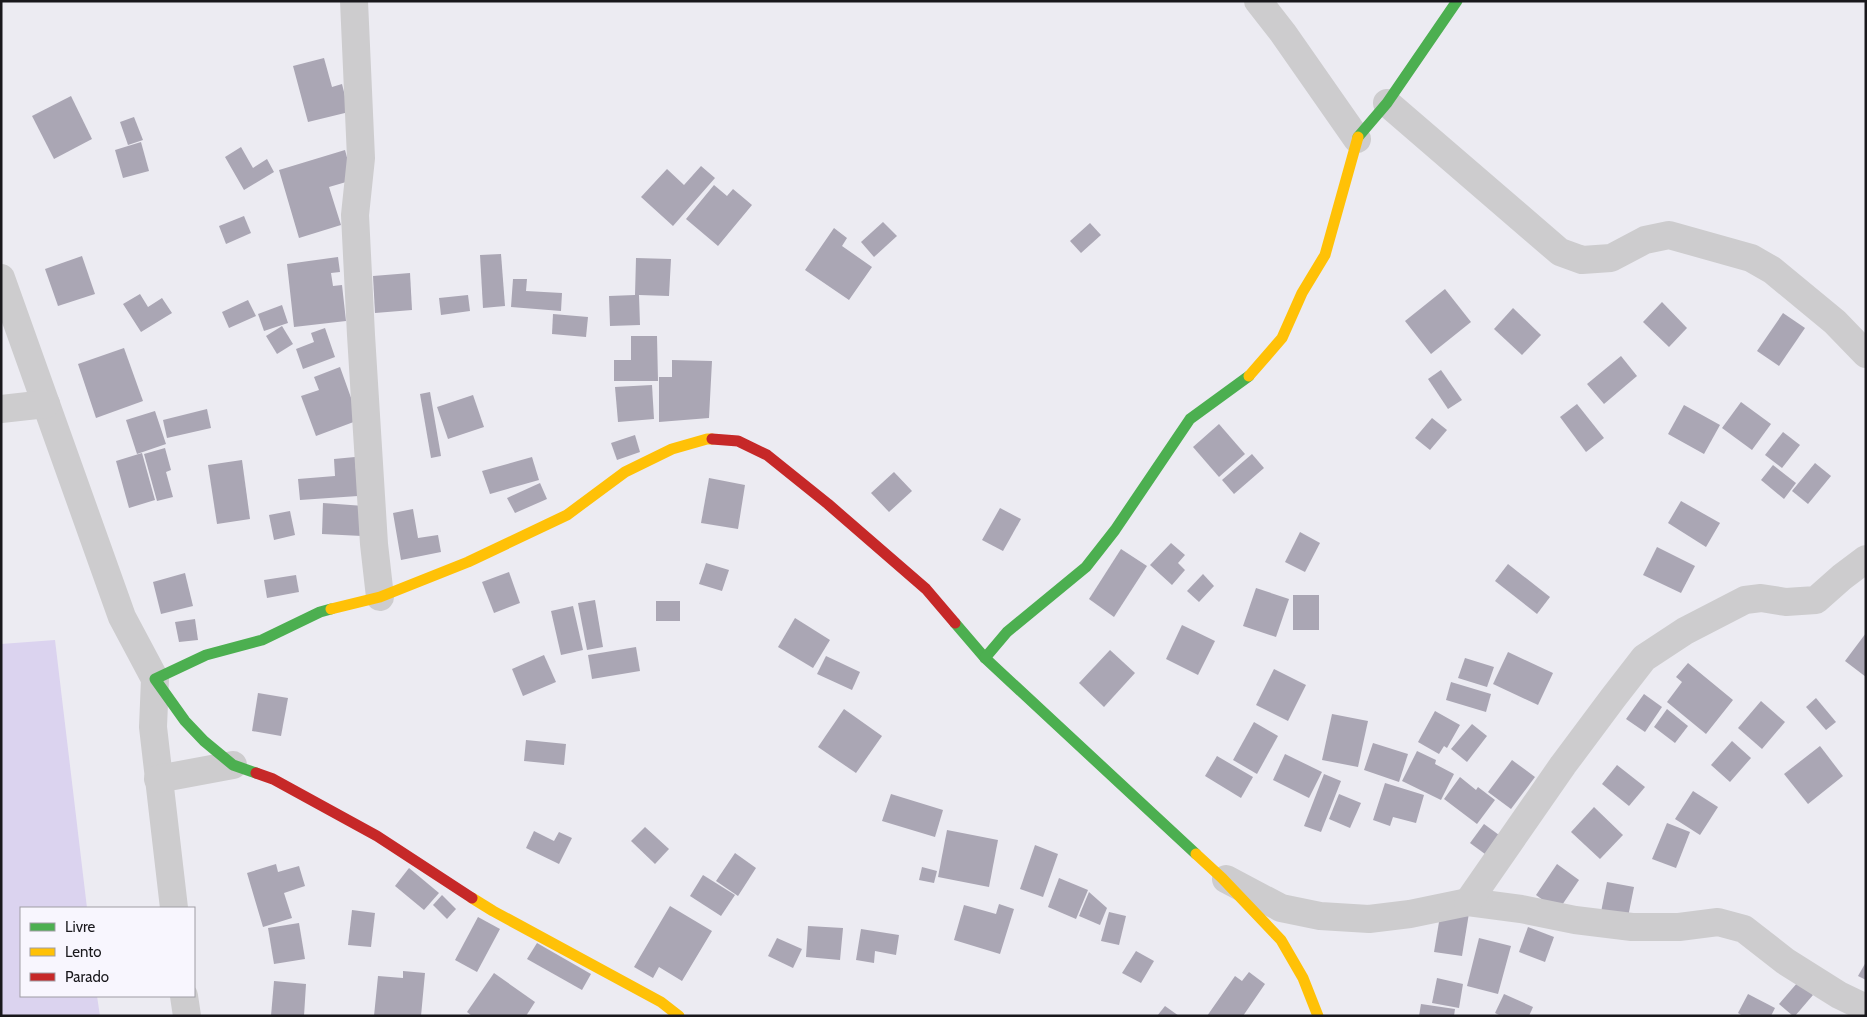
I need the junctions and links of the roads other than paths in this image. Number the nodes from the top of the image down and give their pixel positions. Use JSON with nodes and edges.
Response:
{"nodes":[{"id":1,"x":354,"y":1,"type":"edge"},
{"id":2,"x":1258,"y":1,"type":"edge"},
{"id":3,"x":1457,"y":1,"type":"edge"},
{"id":4,"x":1387,"y":103,"type":"junction"},
{"id":5,"x":1357,"y":139,"type":"junction"},
{"id":6,"x":1,"y":278,"type":"edge"},
{"id":7,"x":1866,"y":354,"type":"edge"},
{"id":8,"x":46,"y":404,"type":"junction"},
{"id":9,"x":1,"y":409,"type":"edge"},
{"id":10,"x":1866,"y":559,"type":"edge"},
{"id":11,"x":380,"y":597,"type":"junction"},
{"id":12,"x":985,"y":658,"type":"junction"},
{"id":13,"x":155,"y":679,"type":"junction"},
{"id":14,"x":233,"y":765,"type":"junction"},
{"id":15,"x":158,"y":779,"type":"junction"},
{"id":16,"x":1222,"y":878,"type":"junction"},
{"id":17,"x":1468,"y":902,"type":"junction"},
{"id":18,"x":174,"y":907,"type":"edge"},
{"id":19,"x":184,"y":997,"type":"edge"},
{"id":20,"x":1866,"y":1008,"type":"edge"},
{"id":21,"x":187,"y":1016,"type":"edge"},
{"id":22,"x":679,"y":1016,"type":"edge"},
{"id":23,"x":1318,"y":1016,"type":"edge"}],
"edges":[{"from":1,"to":11,"type":"street"},
{"from":2,"to":5,"type":"street"},
{"from":3,"to":4,"type":"street"},
{"from":4,"to":5,"type":"street"},
{"from":4,"to":7,"type":"street"},
{"from":5,"to":12,"type":"street"},
{"from":6,"to":8,"type":"street"},
{"from":8,"to":9,"type":"street"},
{"from":8,"to":13,"type":"street"},
{"from":10,"to":17,"type":"street"},
{"from":11,"to":12,"type":"street"},
{"from":11,"to":13,"type":"street"},
{"from":12,"to":16,"type":"street"},
{"from":13,"to":14,"type":"street"},
{"from":13,"to":15,"type":"street"},
{"from":14,"to":15,"type":"street"},
{"from":14,"to":22,"type":"street"},
{"from":15,"to":18,"type":"street"},
{"from":16,"to":17,"type":"street"},
{"from":16,"to":23,"type":"street"},
{"from":17,"to":20,"type":"street"},
{"from":19,"to":21,"type":"street"}]}
